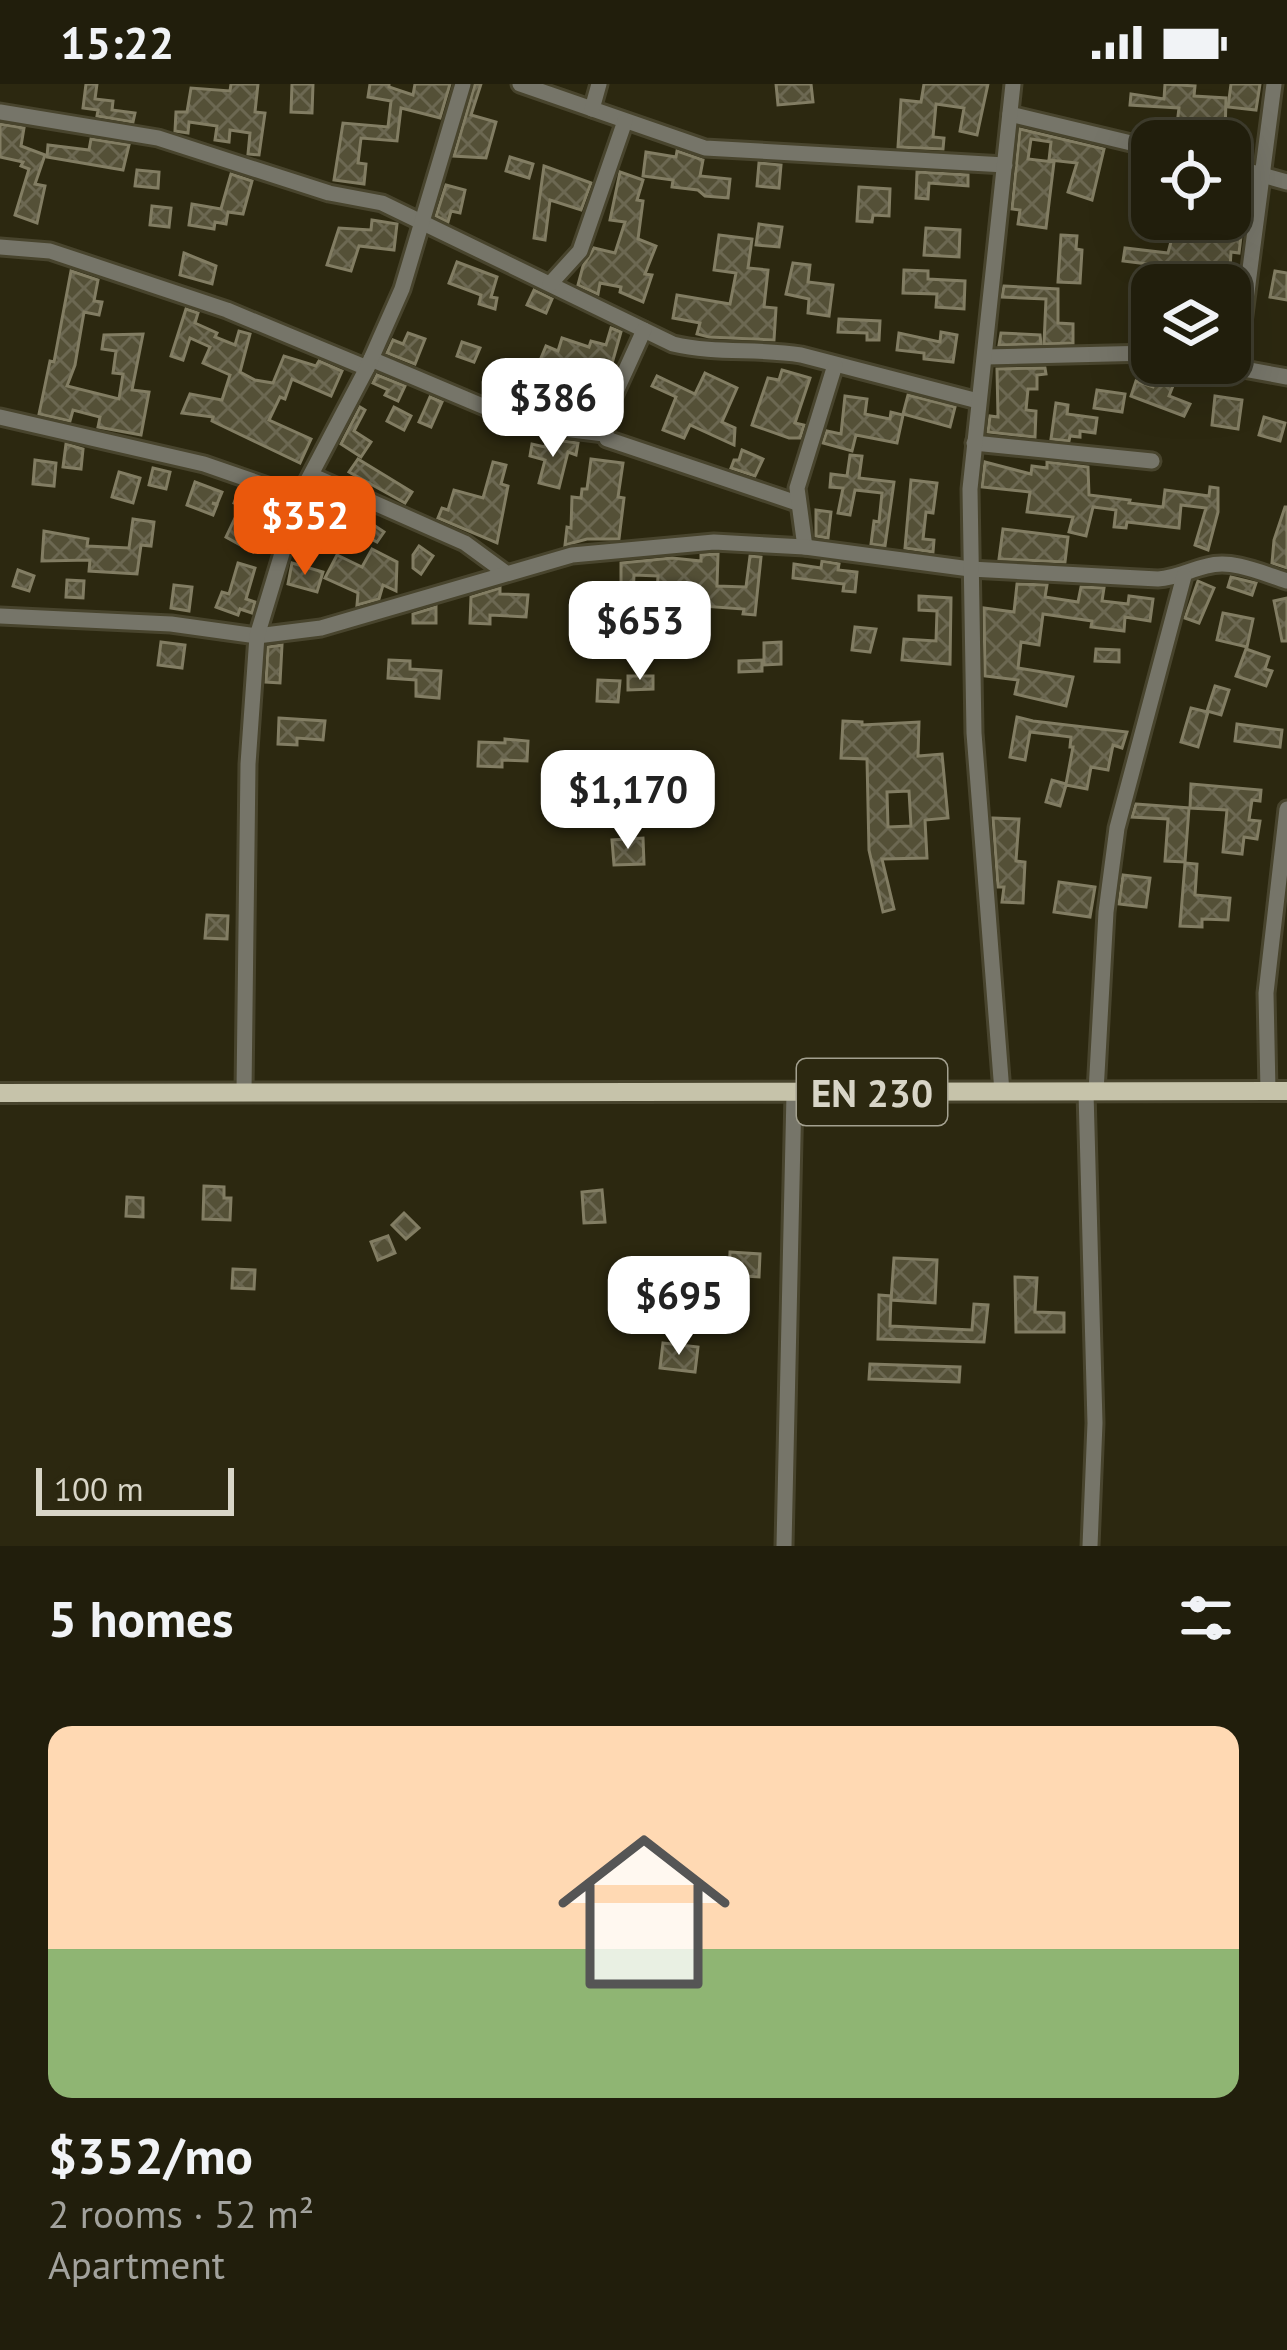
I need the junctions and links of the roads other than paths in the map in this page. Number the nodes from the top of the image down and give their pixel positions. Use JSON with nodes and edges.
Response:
{"nodes":[{"id":1,"x":463,"y":84,"type":"edge"},
{"id":2,"x":520,"y":84,"type":"edge"},
{"id":3,"x":599,"y":84,"type":"edge"},
{"id":4,"x":1013,"y":84,"type":"edge"},
{"id":5,"x":1274,"y":84,"type":"edge"},
{"id":6,"x":592,"y":109,"type":"junction"},
{"id":7,"x":0,"y":112,"type":"edge"},
{"id":8,"x":1010,"y":114,"type":"junction"},
{"id":9,"x":625,"y":121,"type":"junction"},
{"id":10,"x":1131,"y":143,"type":"edge"},
{"id":11,"x":1005,"y":165,"type":"junction"},
{"id":12,"x":1251,"y":172,"type":"edge"},
{"id":13,"x":1264,"y":176,"type":"junction"},
{"id":14,"x":1287,"y":182,"type":"edge"},
{"id":15,"x":424,"y":222,"type":"junction"},
{"id":16,"x":0,"y":247,"type":"edge"},
{"id":17,"x":1251,"y":269,"type":"edge"},
{"id":18,"x":550,"y":284,"type":"junction"},
{"id":19,"x":644,"y":330,"type":"junction"},
{"id":20,"x":1131,"y":353,"type":"edge"},
{"id":21,"x":986,"y":357,"type":"junction"},
{"id":22,"x":369,"y":363,"type":"junction"},
{"id":23,"x":835,"y":365,"type":"junction"},
{"id":24,"x":1251,"y":371,"type":"edge"},
{"id":25,"x":1287,"y":377,"type":"edge"},
{"id":26,"x":978,"y":401,"type":"junction"},
{"id":27,"x":0,"y":417,"type":"edge"},
{"id":28,"x":604,"y":434,"type":"junction"},
{"id":29,"x":974,"y":443,"type":"junction"},
{"id":30,"x":1152,"y":461,"type":"dead end"},
{"id":31,"x":311,"y":476,"type":"junction"},
{"id":32,"x":299,"y":497,"type":"junction"},
{"id":33,"x":797,"y":503,"type":"junction"},
{"id":34,"x":805,"y":547,"type":"junction"},
{"id":35,"x":970,"y":569,"type":"junction"},
{"id":36,"x":506,"y":573,"type":"junction"},
{"id":37,"x":1184,"y":576,"type":"junction"},
{"id":38,"x":1287,"y":580,"type":"edge"},
{"id":39,"x":0,"y":616,"type":"edge"},
{"id":40,"x":257,"y":636,"type":"junction"},
{"id":41,"x":1287,"y":808,"type":"edge"},
{"id":42,"x":244,"y":1091,"type":"junction"},
{"id":43,"x":1277,"y":1091,"type":"edge"},
{"id":44,"x":1001,"y":1092,"type":"junction"},
{"id":45,"x":1091,"y":1092,"type":"junction"},
{"id":46,"x":0,"y":1093,"type":"edge"},
{"id":47,"x":794,"y":1093,"type":"junction"},
{"id":48,"x":784,"y":1546,"type":"edge"},
{"id":49,"x":1090,"y":1546,"type":"edge"}],
"edges":[{"from":1,"to":15,"type":"street"},
{"from":2,"to":6,"type":"street"},
{"from":3,"to":6,"type":"street"},
{"from":4,"to":8,"type":"street"},
{"from":5,"to":13,"type":"street"},
{"from":6,"to":9,"type":"street"},
{"from":7,"to":15,"type":"street"},
{"from":8,"to":10,"type":"street"},
{"from":8,"to":11,"type":"street"},
{"from":9,"to":11,"type":"street"},
{"from":9,"to":18,"type":"street"},
{"from":11,"to":21,"type":"street"},
{"from":12,"to":13,"type":"street"},
{"from":13,"to":14,"type":"street"},
{"from":13,"to":17,"type":"street"},
{"from":15,"to":18,"type":"street"},
{"from":15,"to":22,"type":"street"},
{"from":16,"to":22,"type":"street"},
{"from":18,"to":19,"type":"street"},
{"from":19,"to":23,"type":"street"},
{"from":19,"to":28,"type":"street"},
{"from":20,"to":21,"type":"street"},
{"from":21,"to":26,"type":"street"},
{"from":22,"to":28,"type":"street"},
{"from":22,"to":31,"type":"street"},
{"from":23,"to":26,"type":"street"},
{"from":23,"to":33,"type":"street"},
{"from":24,"to":25,"type":"street"},
{"from":26,"to":29,"type":"street"},
{"from":27,"to":32,"type":"street"},
{"from":28,"to":33,"type":"street"},
{"from":29,"to":30,"type":"street"},
{"from":29,"to":35,"type":"street"},
{"from":31,"to":32,"type":"street"},
{"from":31,"to":36,"type":"street"},
{"from":32,"to":40,"type":"street"},
{"from":33,"to":34,"type":"street"},
{"from":34,"to":35,"type":"street"},
{"from":34,"to":36,"type":"street"},
{"from":35,"to":37,"type":"street"},
{"from":35,"to":44,"type":"street"},
{"from":36,"to":40,"type":"street"},
{"from":37,"to":38,"type":"street"},
{"from":37,"to":45,"type":"street"},
{"from":39,"to":40,"type":"street"},
{"from":40,"to":42,"type":"street"},
{"from":41,"to":43,"type":"street"},
{"from":42,"to":46,"type":"main road","number":"EN 230"},
{"from":42,"to":47,"type":"main road","number":"EN 230"},
{"from":43,"to":45,"type":"main road","number":"EN 230"},
{"from":44,"to":45,"type":"main road","number":"EN 230"},
{"from":44,"to":47,"type":"main road","number":"EN 230"},
{"from":45,"to":49,"type":"street"},
{"from":47,"to":48,"type":"street"}]}
